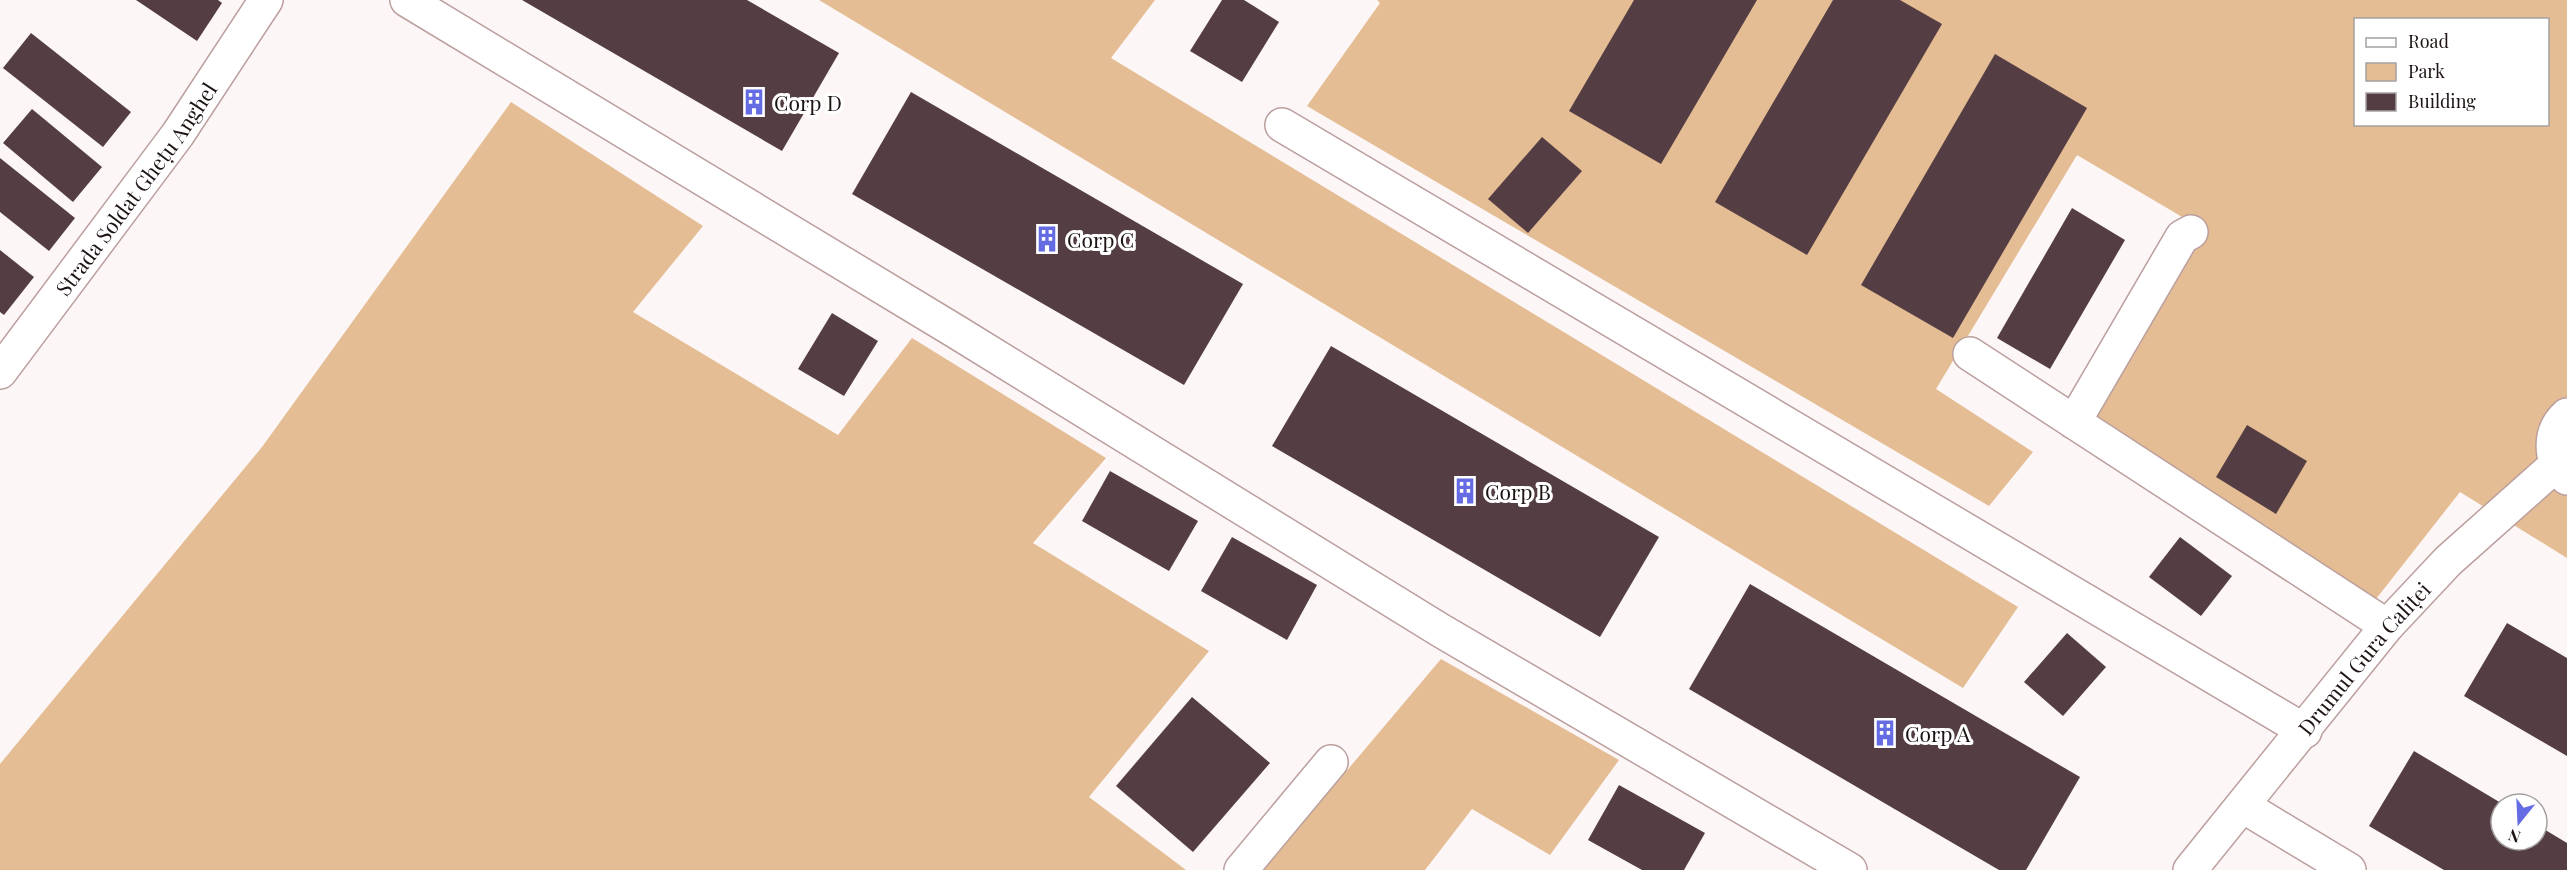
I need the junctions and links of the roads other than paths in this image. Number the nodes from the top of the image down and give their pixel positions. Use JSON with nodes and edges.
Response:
{"nodes":[{"id":1,"x":266,"y":0,"type":"edge"},
{"id":2,"x":407,"y":0,"type":"edge"},
{"id":3,"x":1282,"y":124,"type":"dead end"},
{"id":4,"x":2191,"y":232,"type":"dead end"},
{"id":5,"x":1970,"y":354,"type":"dead end"},
{"id":6,"x":0,"y":372,"type":"edge"},
{"id":7,"x":2567,"y":415,"type":"edge"},
{"id":8,"x":2074,"y":422,"type":"junction"},
{"id":9,"x":2562,"y":471,"type":"edge"},
{"id":10,"x":2387,"y":626,"type":"junction"},
{"id":11,"x":2305,"y":731,"type":"junction"},
{"id":12,"x":1331,"y":762,"type":"dead end"},
{"id":13,"x":2243,"y":806,"type":"junction"},
{"id":14,"x":1241,"y":870,"type":"edge"},
{"id":15,"x":1850,"y":870,"type":"edge"},
{"id":16,"x":2190,"y":870,"type":"edge"},
{"id":17,"x":2349,"y":870,"type":"edge"}],
"edges":[{"from":1,"to":6,"type":"street","name":"Strada Soldat Ghețu Anghel"},
{"from":2,"to":15,"type":"street"},
{"from":3,"to":11,"type":"street"},
{"from":4,"to":8,"type":"street"},
{"from":5,"to":8,"type":"street"},
{"from":7,"to":9,"type":"street"},
{"from":8,"to":10,"type":"street"},
{"from":9,"to":10,"type":"street","name":"Drumul Gura Caliței"},
{"from":10,"to":11,"type":"street","name":"Drumul Gura Caliței"},
{"from":11,"to":13,"type":"street","name":"Drumul Gura Caliței"},
{"from":12,"to":14,"type":"street"},
{"from":13,"to":16,"type":"street","name":"Drumul Gura Caliței"},
{"from":13,"to":17,"type":"street"}]}
